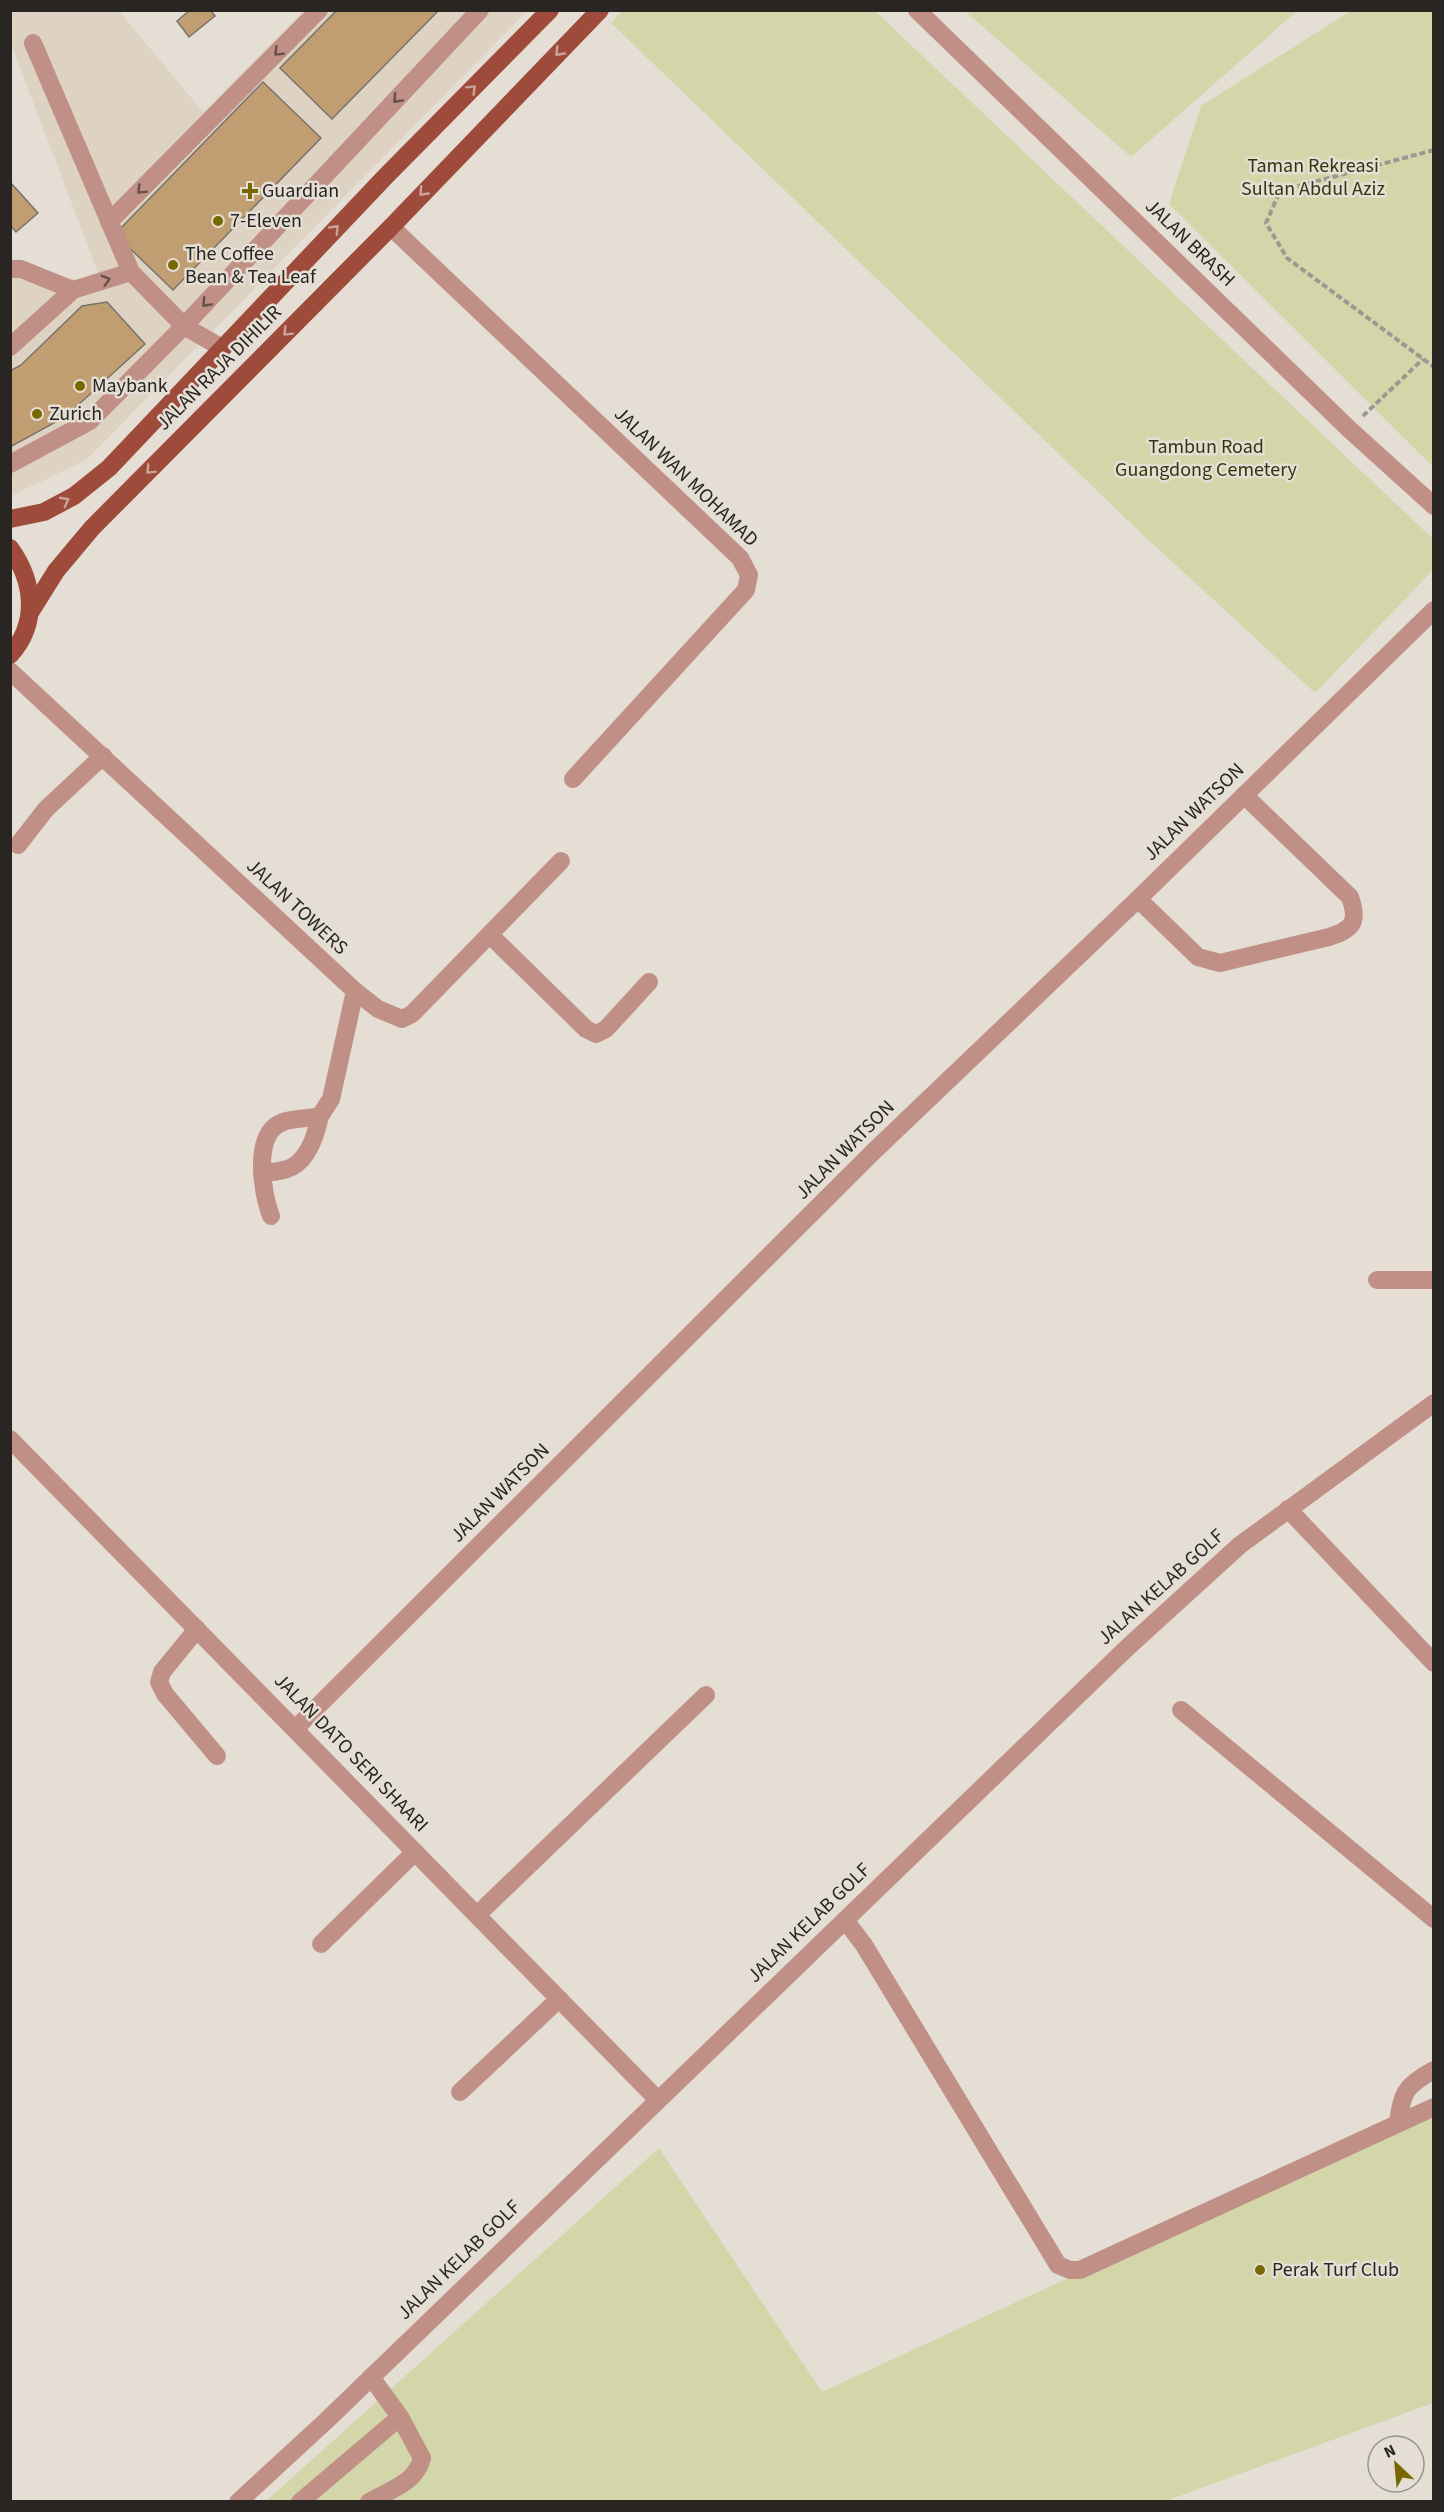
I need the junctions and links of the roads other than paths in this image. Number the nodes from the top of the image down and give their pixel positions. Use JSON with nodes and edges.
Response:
{"nodes":[{"id":1,"x":320,"y":10,"type":"edge"},
{"id":2,"x":480,"y":10,"type":"edge"},
{"id":3,"x":600,"y":10,"type":"edge"},
{"id":4,"x":916,"y":10,"type":"edge"},
{"id":5,"x":542,"y":14,"type":"edge"},
{"id":6,"x":33,"y":43,"type":"dead end"},
{"id":7,"x":110,"y":222,"type":"junction"},
{"id":8,"x":391,"y":227,"type":"junction"},
{"id":9,"x":10,"y":269,"type":"edge"},
{"id":10,"x":131,"y":272,"type":"junction"},
{"id":11,"x":74,"y":290,"type":"junction"},
{"id":12,"x":184,"y":326,"type":"junction"},
{"id":13,"x":10,"y":347,"type":"edge"},
{"id":14,"x":222,"y":348,"type":"junction"},
{"id":15,"x":10,"y":464,"type":"edge"},
{"id":16,"x":1434,"y":506,"type":"edge"},
{"id":17,"x":10,"y":519,"type":"edge"},
{"id":18,"x":10,"y":548,"type":"edge"},
{"id":19,"x":1434,"y":610,"type":"edge"},
{"id":20,"x":31,"y":611,"type":"junction"},
{"id":21,"x":10,"y":655,"type":"edge"},
{"id":22,"x":10,"y":671,"type":"edge"},
{"id":23,"x":103,"y":756,"type":"junction"},
{"id":24,"x":573,"y":779,"type":"dead end"},
{"id":25,"x":1244,"y":795,"type":"junction"},
{"id":26,"x":18,"y":845,"type":"dead end"},
{"id":27,"x":561,"y":861,"type":"dead end"},
{"id":28,"x":1138,"y":899,"type":"junction"},
{"id":29,"x":490,"y":934,"type":"junction"},
{"id":30,"x":649,"y":982,"type":"dead end"},
{"id":31,"x":355,"y":991,"type":"junction"},
{"id":32,"x":320,"y":1116,"type":"junction"},
{"id":33,"x":262,"y":1173,"type":"junction"},
{"id":34,"x":271,"y":1216,"type":"dead end"},
{"id":35,"x":1377,"y":1280,"type":"dead end"},
{"id":36,"x":1434,"y":1280,"type":"edge"},
{"id":37,"x":1434,"y":1403,"type":"edge"},
{"id":38,"x":10,"y":1439,"type":"edge"},
{"id":39,"x":1288,"y":1509,"type":"junction"},
{"id":40,"x":197,"y":1629,"type":"junction"},
{"id":41,"x":1434,"y":1663,"type":"edge"},
{"id":42,"x":706,"y":1695,"type":"dead end"},
{"id":43,"x":1181,"y":1710,"type":"dead end"},
{"id":44,"x":295,"y":1729,"type":"junction"},
{"id":45,"x":217,"y":1756,"type":"dead end"},
{"id":46,"x":415,"y":1852,"type":"junction"},
{"id":47,"x":477,"y":1915,"type":"junction"},
{"id":48,"x":1434,"y":1919,"type":"edge"},
{"id":49,"x":845,"y":1920,"type":"junction"},
{"id":50,"x":321,"y":1944,"type":"dead end"},
{"id":51,"x":559,"y":1999,"type":"junction"},
{"id":52,"x":1434,"y":2070,"type":"edge"},
{"id":53,"x":460,"y":2092,"type":"dead end"},
{"id":54,"x":658,"y":2100,"type":"junction"},
{"id":55,"x":1434,"y":2107,"type":"edge"},
{"id":56,"x":1398,"y":2123,"type":"junction"},
{"id":57,"x":371,"y":2377,"type":"junction"},
{"id":58,"x":400,"y":2417,"type":"junction"},
{"id":59,"x":238,"y":2502,"type":"edge"},
{"id":60,"x":300,"y":2502,"type":"edge"},
{"id":61,"x":369,"y":2502,"type":"edge"}],
"edges":[{"from":1,"to":7,"type":"street","one_way":true},
{"from":2,"to":12,"type":"street","one_way":true},
{"from":3,"to":8,"type":"main road","name":"JALAN RAJA DIHILIR","one_way":true},
{"from":4,"to":16,"type":"street","name":"JALAN BRASH"},
{"from":14,"to":5,"type":"main road","name":"JALAN RAJA DIHILIR","one_way":true},
{"from":6,"to":7,"type":"street"},
{"from":7,"to":10,"type":"street"},
{"from":8,"to":20,"type":"main road","name":"JALAN RAJA DIHILIR","one_way":true},
{"from":8,"to":24,"type":"street","name":"JALAN WAN MOHAMAD"},
{"from":9,"to":11,"type":"street"},
{"from":11,"to":10,"type":"street","one_way":true},
{"from":10,"to":12,"type":"street"},
{"from":11,"to":13,"type":"street"},
{"from":12,"to":14,"type":"street"},
{"from":12,"to":15,"type":"street"},
{"from":17,"to":14,"type":"main road","name":"JALAN RAJA DIHILIR","one_way":true},
{"from":18,"to":20,"type":"main road"},
{"from":19,"to":25,"type":"street","name":"JALAN WATSON"},
{"from":20,"to":21,"type":"main road"},
{"from":22,"to":23,"type":"street","name":"JALAN TOWERS"},
{"from":23,"to":26,"type":"street"},
{"from":23,"to":31,"type":"street","name":"JALAN TOWERS"},
{"from":25,"to":28,"type":"street","name":"JALAN WATSON"},
{"from":25,"to":28,"type":"street"},
{"from":27,"to":29,"type":"street"},
{"from":28,"to":44,"type":"street","name":"JALAN WATSON"},
{"from":29,"to":30,"type":"street"},
{"from":29,"to":31,"type":"street","name":"JALAN TOWERS"},
{"from":31,"to":32,"type":"street"},
{"from":32,"to":33,"type":"street"},
{"from":32,"to":33,"type":"street"},
{"from":33,"to":34,"type":"street"},
{"from":35,"to":36,"type":"street"},
{"from":37,"to":39,"type":"street","name":"JALAN KELAB GOLF"},
{"from":38,"to":40,"type":"street","name":"JALAN DATO SERI SHAARI"},
{"from":39,"to":41,"type":"street"},
{"from":39,"to":49,"type":"street","name":"JALAN KELAB GOLF"},
{"from":40,"to":44,"type":"street","name":"JALAN DATO SERI SHAARI"},
{"from":40,"to":45,"type":"street"},
{"from":42,"to":47,"type":"street"},
{"from":43,"to":48,"type":"street"},
{"from":44,"to":46,"type":"street","name":"JALAN DATO SERI SHAARI"},
{"from":46,"to":47,"type":"street","name":"JALAN DATO SERI SHAARI"},
{"from":46,"to":50,"type":"street"},
{"from":47,"to":51,"type":"street","name":"JALAN DATO SERI SHAARI"},
{"from":49,"to":54,"type":"street","name":"JALAN KELAB GOLF"},
{"from":49,"to":56,"type":"street"},
{"from":51,"to":53,"type":"street"},
{"from":51,"to":54,"type":"street","name":"JALAN DATO SERI SHAARI"},
{"from":52,"to":56,"type":"street"},
{"from":54,"to":57,"type":"street","name":"JALAN KELAB GOLF"},
{"from":55,"to":56,"type":"street"},
{"from":57,"to":58,"type":"street"},
{"from":57,"to":59,"type":"street","name":"JALAN KELAB GOLF"},
{"from":58,"to":60,"type":"street"},
{"from":58,"to":61,"type":"street"}]}
